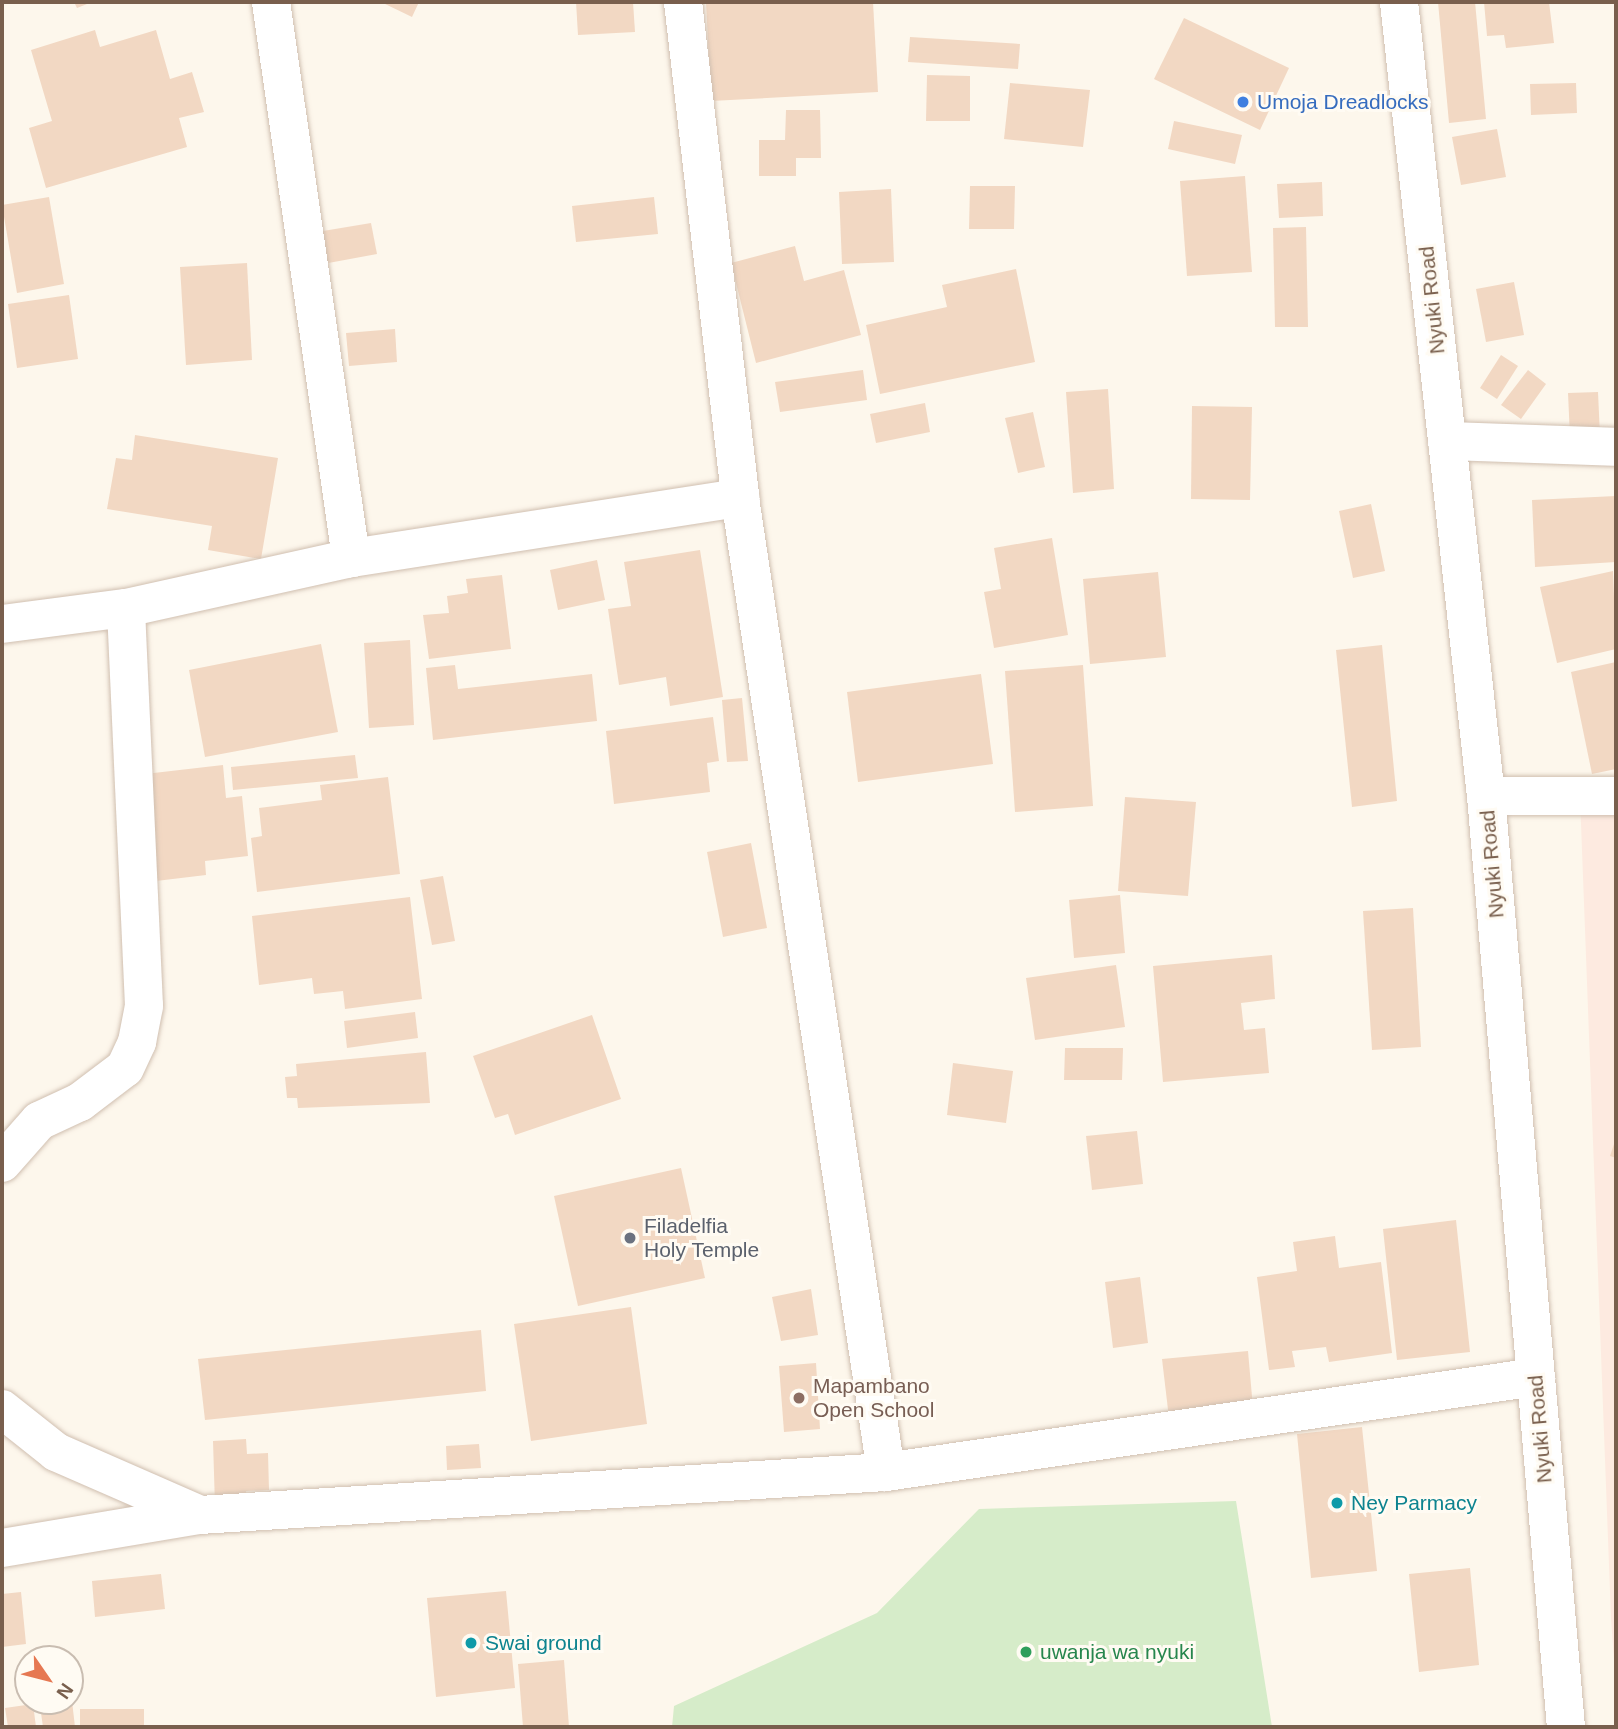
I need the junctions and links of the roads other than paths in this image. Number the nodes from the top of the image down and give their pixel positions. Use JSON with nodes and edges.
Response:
{"nodes":[{"id":1,"x":271,"y":2,"type":"edge"},
{"id":2,"x":683,"y":2,"type":"edge"},
{"id":3,"x":1399,"y":2,"type":"edge"},
{"id":4,"x":1447,"y":441,"type":"junction"},
{"id":5,"x":1616,"y":447,"type":"edge"},
{"id":6,"x":740,"y":498,"type":"junction"},
{"id":7,"x":351,"y":558,"type":"junction"},
{"id":8,"x":126,"y":608,"type":"junction"},
{"id":9,"x":2,"y":624,"type":"edge"},
{"id":10,"x":1486,"y":796,"type":"junction"},
{"id":11,"x":1616,"y":796,"type":"edge"},
{"id":12,"x":2,"y":1163,"type":"edge"},
{"id":13,"x":1536,"y":1377,"type":"junction"},
{"id":14,"x":2,"y":1409,"type":"edge"},
{"id":15,"x":886,"y":1472,"type":"junction"},
{"id":16,"x":200,"y":1515,"type":"junction"},
{"id":17,"x":2,"y":1548,"type":"edge"},
{"id":18,"x":1566,"y":1727,"type":"edge"}],
"edges":[{"from":1,"to":7,"type":"street"},
{"from":2,"to":6,"type":"street"},
{"from":3,"to":4,"type":"street","name":"Nyuki Road"},
{"from":4,"to":5,"type":"street"},
{"from":4,"to":10,"type":"street","name":"Nyuki Road"},
{"from":6,"to":7,"type":"street"},
{"from":6,"to":15,"type":"street"},
{"from":7,"to":8,"type":"street"},
{"from":8,"to":9,"type":"street"},
{"from":8,"to":12,"type":"street"},
{"from":10,"to":11,"type":"street"},
{"from":10,"to":13,"type":"street","name":"Nyuki Road"},
{"from":13,"to":15,"type":"street"},
{"from":13,"to":18,"type":"street","name":"Nyuki Road"},
{"from":14,"to":16,"type":"street"},
{"from":15,"to":16,"type":"street"},
{"from":16,"to":17,"type":"street"}]}
